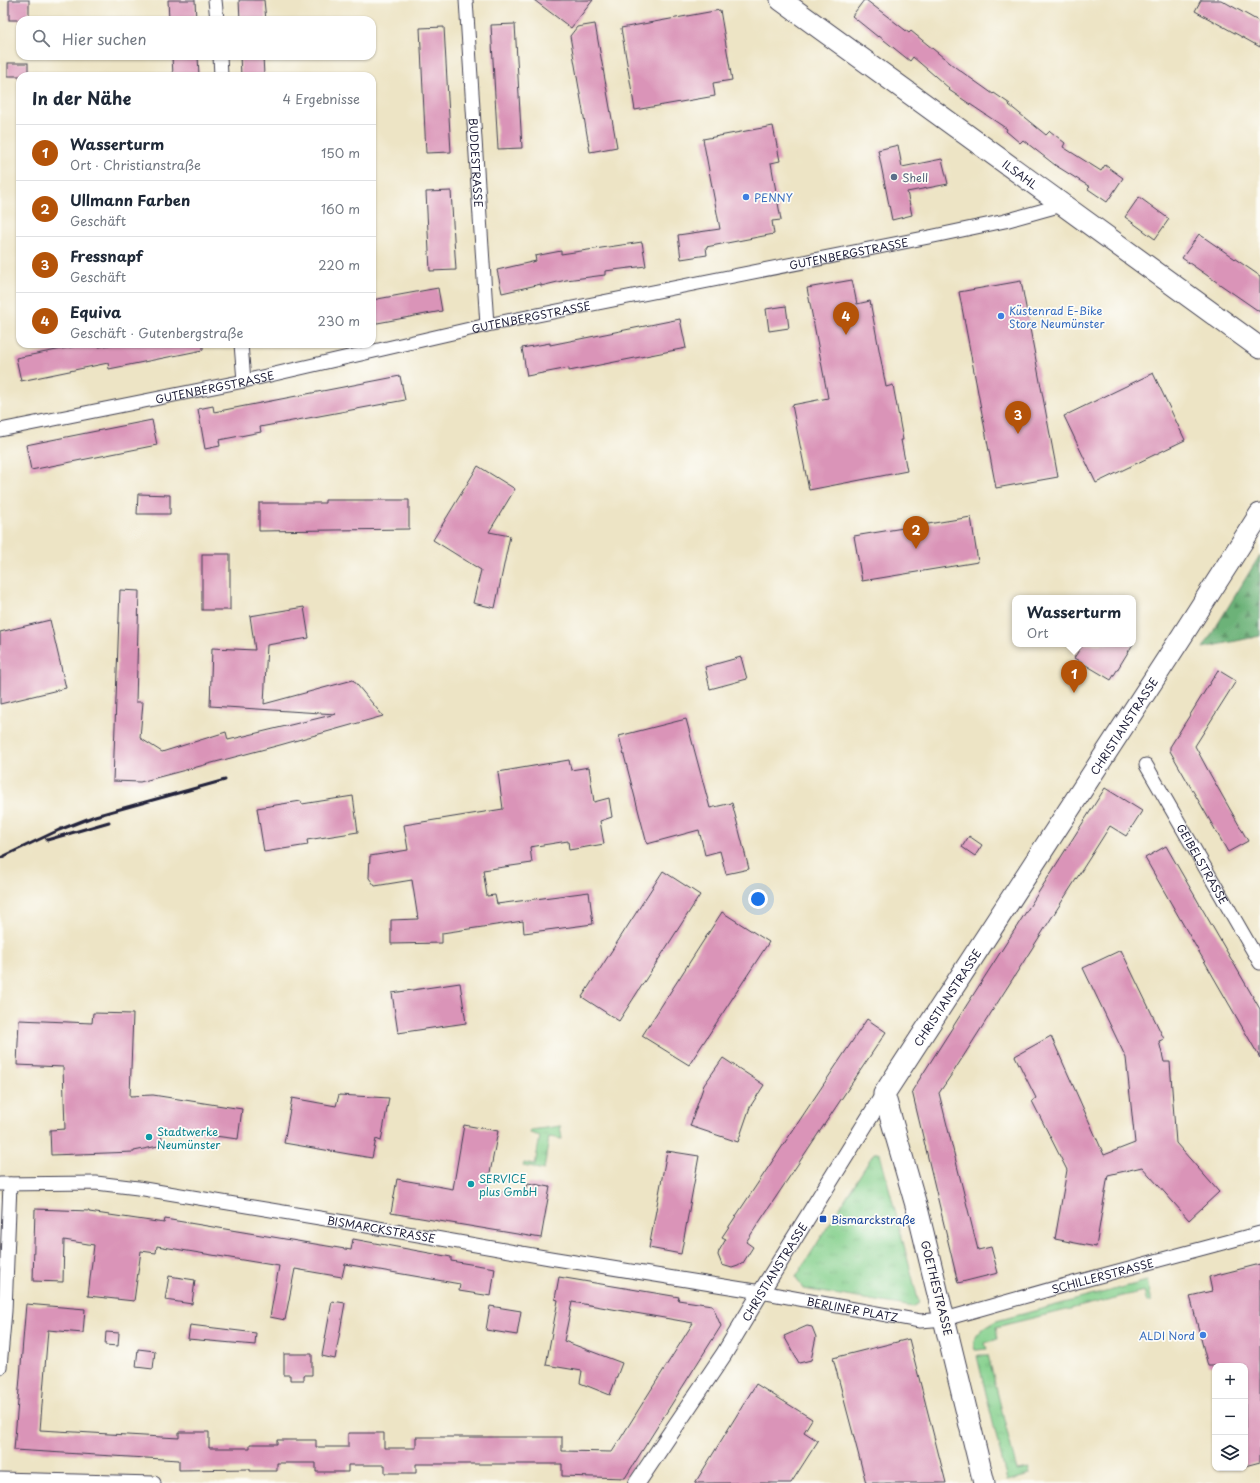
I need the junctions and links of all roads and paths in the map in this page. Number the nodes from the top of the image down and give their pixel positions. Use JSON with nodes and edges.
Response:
{"nodes":[{"id":1,"x":215,"y":0,"type":"edge"},
{"id":2,"x":466,"y":0,"type":"edge"},
{"id":3,"x":781,"y":0,"type":"edge"},
{"id":4,"x":217,"y":16,"type":"edge"},
{"id":5,"x":220,"y":60,"type":"edge"},
{"id":6,"x":221,"y":72,"type":"edge"},
{"id":7,"x":1062,"y":205,"type":"junction"},
{"id":8,"x":487,"y":325,"type":"junction"},
{"id":9,"x":241,"y":348,"type":"edge"},
{"id":10,"x":1260,"y":348,"type":"edge"},
{"id":11,"x":244,"y":381,"type":"junction"},
{"id":12,"x":0,"y":430,"type":"edge"},
{"id":13,"x":1260,"y":514,"type":"edge"},
{"id":14,"x":1146,"y":765,"type":"dead end"},
{"id":15,"x":1260,"y":963,"type":"edge"},
{"id":16,"x":884,"y":1094,"type":"junction"},
{"id":17,"x":5,"y":1184,"type":"edge"},
{"id":18,"x":1260,"y":1233,"type":"edge"},
{"id":19,"x":761,"y":1292,"type":"junction"},
{"id":20,"x":945,"y":1319,"type":"junction"},
{"id":21,"x":0,"y":1367,"type":"edge"},
{"id":22,"x":0,"y":1479,"type":"edge"},
{"id":23,"x":154,"y":1483,"type":"edge"},
{"id":24,"x":637,"y":1483,"type":"edge"},
{"id":25,"x":984,"y":1483,"type":"edge"}],
"edges":[{"from":1,"to":4,"type":"street"},
{"from":2,"to":8,"type":"street","name":"BUDDESTRASSE"},
{"from":3,"to":7,"type":"main road","name":"ILSAHL"},
{"from":5,"to":6,"type":"street"},
{"from":7,"to":8,"type":"street","name":"GUTENBERGSTRASSE"},
{"from":7,"to":10,"type":"main road","name":"ILSAHL"},
{"from":8,"to":11,"type":"street","name":"GUTENBERGSTRASSE"},
{"from":9,"to":11,"type":"street"},
{"from":11,"to":12,"type":"street","name":"GUTENBERGSTRASSE"},
{"from":13,"to":16,"type":"main road","name":"CHRISTIANSTRASSE"},
{"from":14,"to":15,"type":"street","name":"GEIBELSTRASSE"},
{"from":16,"to":19,"type":"street","name":"CHRISTIANSTRASSE"},
{"from":16,"to":20,"type":"main road","name":"GOETHESTRASSE"},
{"from":17,"to":19,"type":"street","name":"BISMARCKSTRASSE"},
{"from":17,"to":21,"type":"street"},
{"from":18,"to":20,"type":"street","name":"SCHILLERSTRASSE"},
{"from":19,"to":20,"type":"street","name":"BERLINER PLATZ"},
{"from":19,"to":24,"type":"street","name":"CHRISTIANSTRASSE"},
{"from":20,"to":25,"type":"main road","name":"GOETHESTRASSE"},
{"from":22,"to":23,"type":"street"}]}
